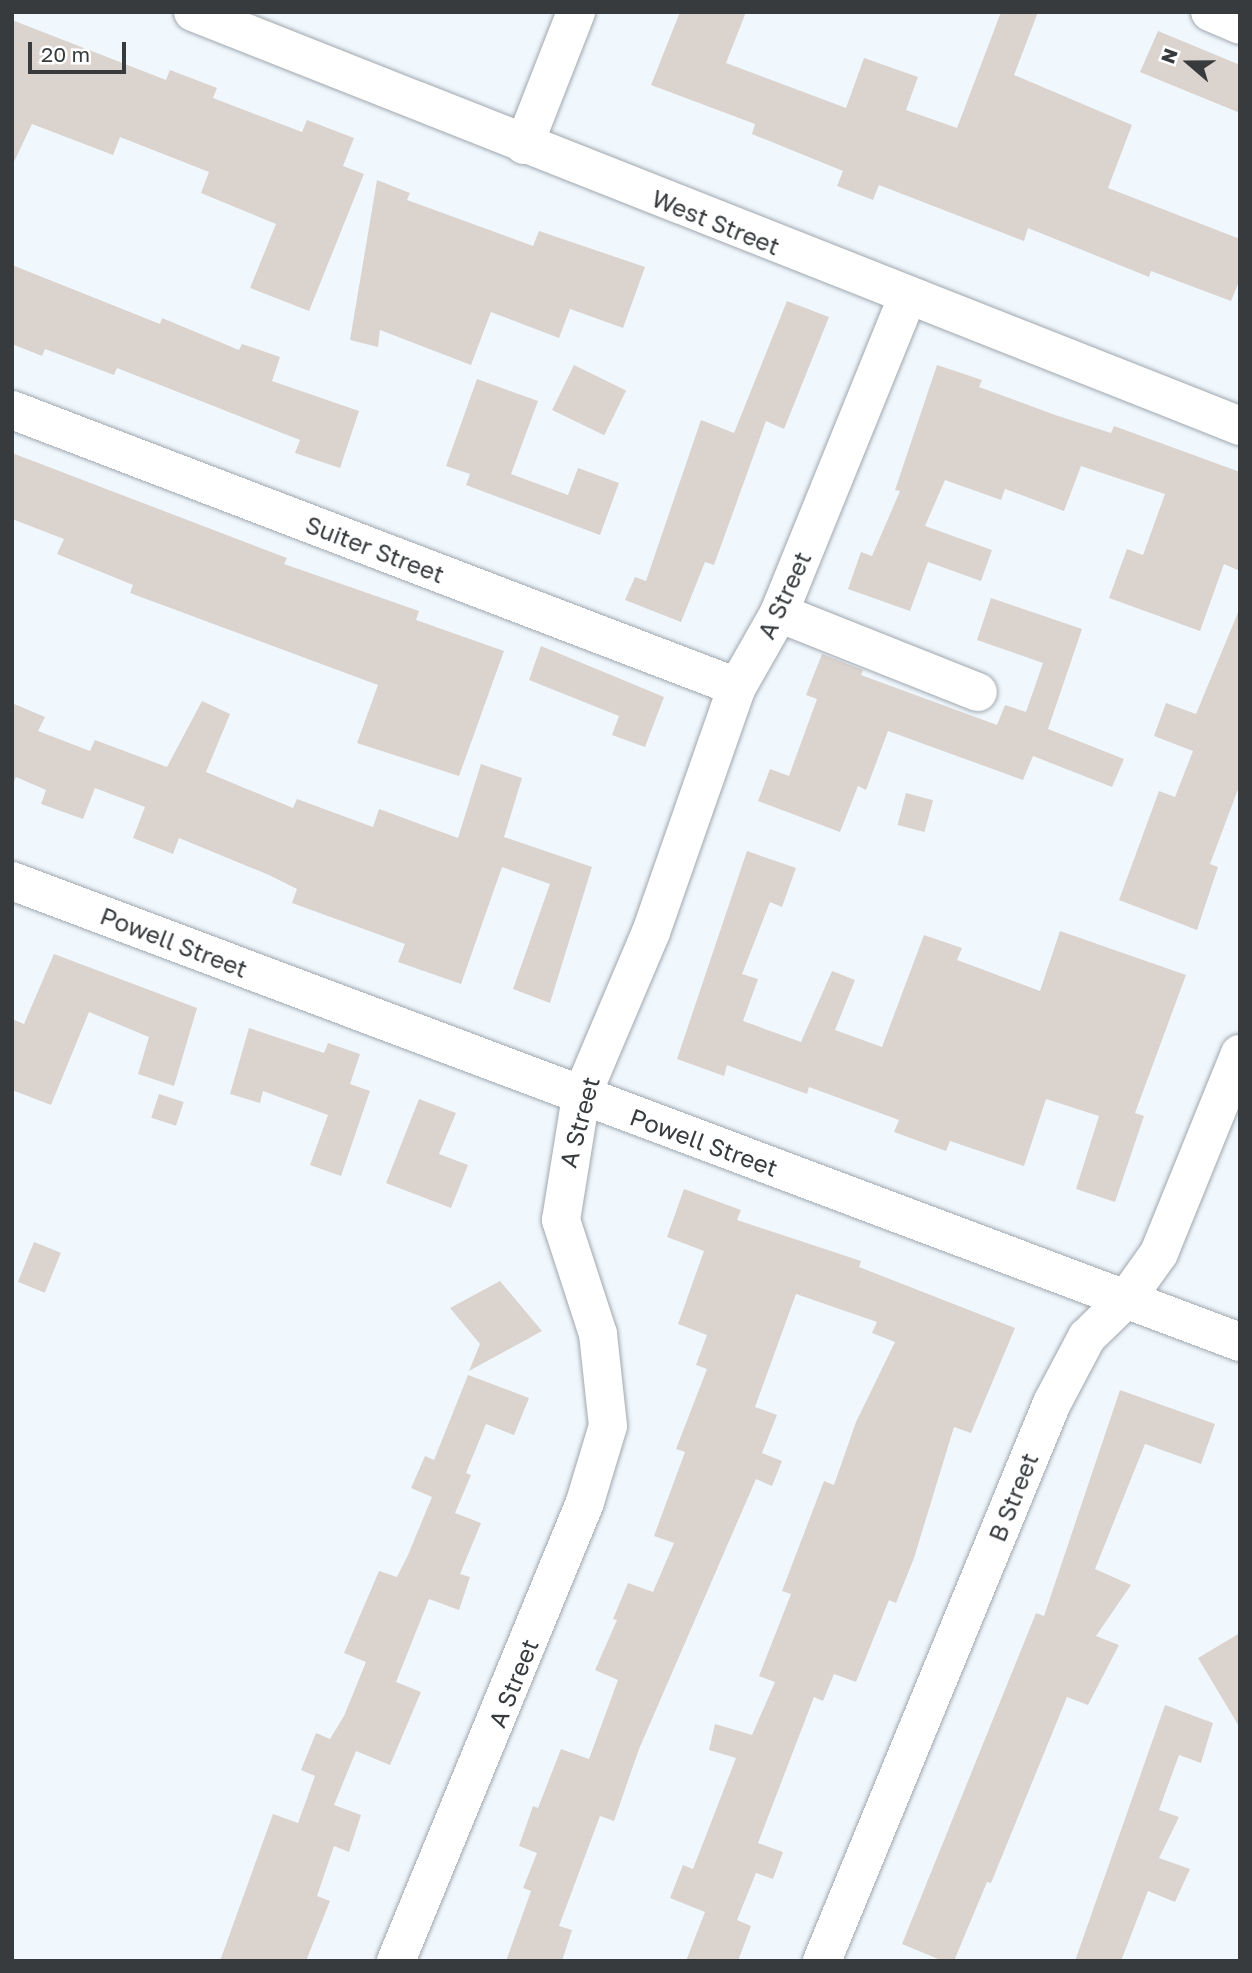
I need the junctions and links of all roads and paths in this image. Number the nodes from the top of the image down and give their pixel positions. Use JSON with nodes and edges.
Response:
{"nodes":[{"id":1,"x":193,"y":12,"type":"edge"},
{"id":2,"x":576,"y":12,"type":"edge"},
{"id":3,"x":1210,"y":12,"type":"edge"},
{"id":4,"x":1240,"y":24,"type":"edge"},
{"id":5,"x":524,"y":145,"type":"junction"},
{"id":6,"x":907,"y":298,"type":"junction"},
{"id":7,"x":12,"y":410,"type":"edge"},
{"id":8,"x":1240,"y":426,"type":"edge"},
{"id":9,"x":779,"y":613,"type":"junction"},
{"id":10,"x":737,"y":687,"type":"junction"},
{"id":11,"x":978,"y":692,"type":"dead end"},
{"id":12,"x":12,"y":881,"type":"edge"},
{"id":13,"x":1240,"y":1054,"type":"edge"},
{"id":14,"x":581,"y":1097,"type":"junction"},
{"id":15,"x":1126,"y":1298,"type":"junction"},
{"id":16,"x":1240,"y":1342,"type":"edge"},
{"id":17,"x":396,"y":1961,"type":"edge"},
{"id":18,"x":822,"y":1961,"type":"edge"}],
"edges":[{"from":1,"to":5,"type":"street","name":"West Street"},
{"from":2,"to":5,"type":"street"},
{"from":3,"to":4,"type":"street"},
{"from":5,"to":6,"type":"street","name":"West Street"},
{"from":6,"to":8,"type":"street","name":"West Street"},
{"from":6,"to":9,"type":"street","name":"A Street"},
{"from":7,"to":10,"type":"street","name":"Suiter Street"},
{"from":9,"to":10,"type":"street","name":"A Street"},
{"from":9,"to":11,"type":"street"},
{"from":10,"to":14,"type":"street","name":"A Street"},
{"from":12,"to":14,"type":"street","name":"Powell Street"},
{"from":13,"to":15,"type":"street","name":"B Street"},
{"from":14,"to":15,"type":"street","name":"Powell Street"},
{"from":14,"to":17,"type":"street","name":"A Street"},
{"from":15,"to":16,"type":"street","name":"Powell Street"},
{"from":15,"to":18,"type":"street","name":"B Street"}]}
